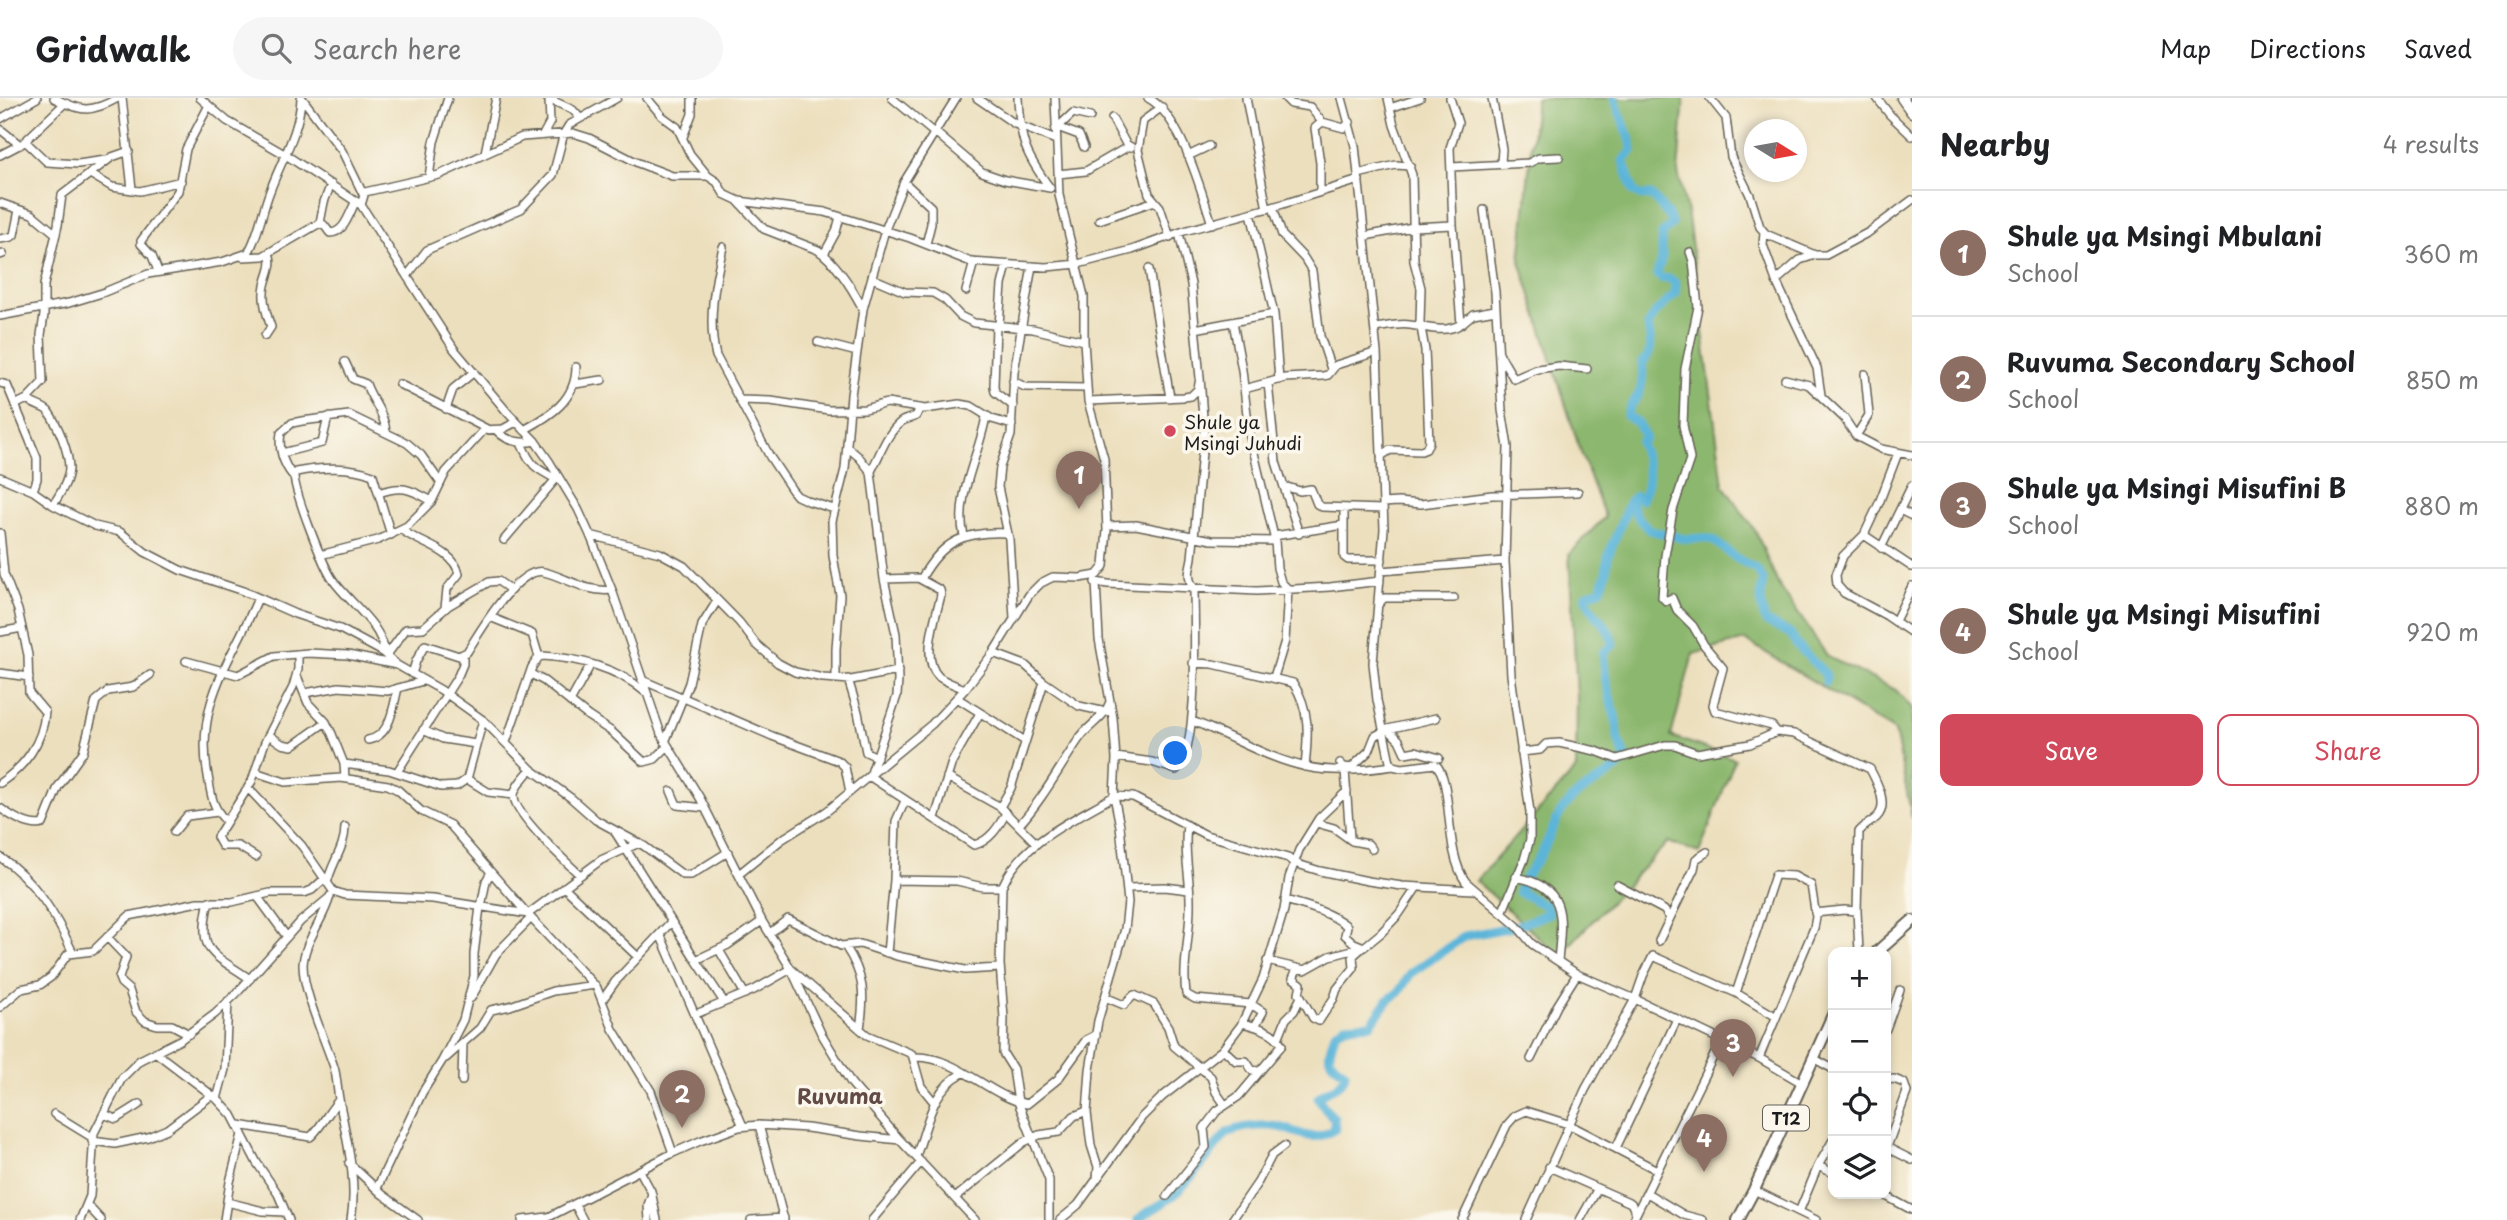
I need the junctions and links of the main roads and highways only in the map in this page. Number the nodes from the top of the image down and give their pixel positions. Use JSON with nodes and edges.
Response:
{"nodes":[{"id":1,"x":1902,"y":98,"type":"edge"},
{"id":2,"x":1912,"y":112,"type":"edge"},
{"id":3,"x":1912,"y":921,"type":"edge"},
{"id":4,"x":1883,"y":947,"type":"edge"},
{"id":5,"x":1828,"y":1026,"type":"edge"},
{"id":6,"x":1738,"y":1220,"type":"edge"}],
"edges":[{"from":1,"to":2,"type":"main road"},
{"from":3,"to":4,"type":"highway"},
{"from":5,"to":6,"type":"highway","number":"T12"}]}
